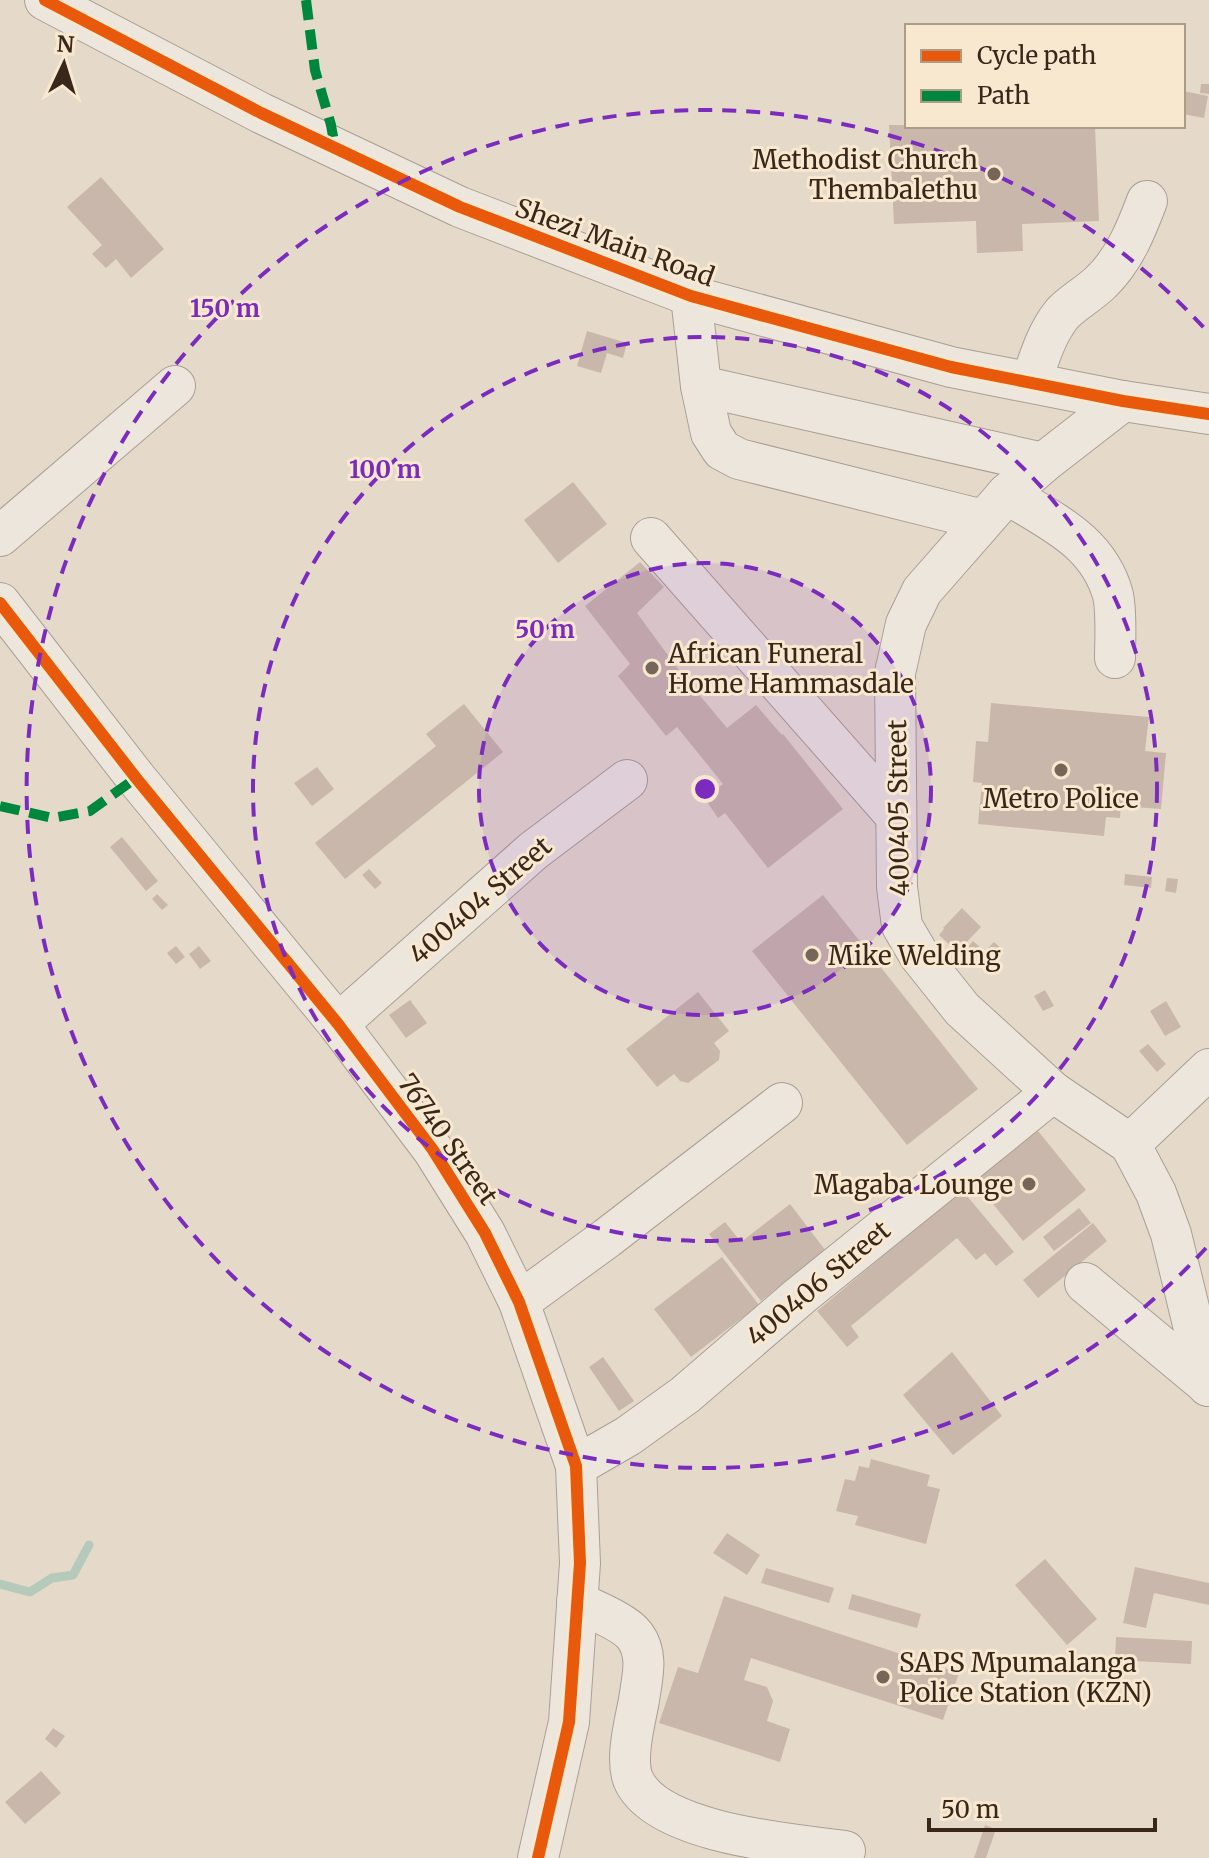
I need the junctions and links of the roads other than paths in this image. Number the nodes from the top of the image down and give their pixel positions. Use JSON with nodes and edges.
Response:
{"nodes":[{"id":1,"x":45,"y":0,"type":"edge"},
{"id":2,"x":1147,"y":201,"type":"dead end"},
{"id":3,"x":691,"y":296,"type":"junction"},
{"id":4,"x":1031,"y":382,"type":"junction"},
{"id":5,"x":175,"y":386,"type":"dead end"},
{"id":6,"x":701,"y":386,"type":"junction"},
{"id":7,"x":1123,"y":401,"type":"junction"},
{"id":8,"x":1209,"y":414,"type":"edge"},
{"id":9,"x":1043,"y":463,"type":"junction"},
{"id":10,"x":995,"y":507,"type":"junction"},
{"id":11,"x":0,"y":536,"type":"edge"},
{"id":12,"x":651,"y":538,"type":"dead end"},
{"id":13,"x":0,"y":603,"type":"edge"},
{"id":14,"x":1115,"y":658,"type":"dead end"},
{"id":15,"x":627,"y":780,"type":"dead end"},
{"id":16,"x":896,"y":816,"type":"junction"},
{"id":17,"x":338,"y":1024,"type":"junction"},
{"id":18,"x":1209,"y":1069,"type":"edge"},
{"id":19,"x":1053,"y":1092,"type":"junction"},
{"id":20,"x":782,"y":1103,"type":"dead end"},
{"id":21,"x":1130,"y":1144,"type":"junction"},
{"id":22,"x":1085,"y":1283,"type":"dead end"},
{"id":23,"x":519,"y":1302,"type":"junction"},
{"id":24,"x":1209,"y":1386,"type":"edge"},
{"id":25,"x":576,"y":1466,"type":"junction"},
{"id":26,"x":577,"y":1602,"type":"junction"},
{"id":27,"x":845,"y":1851,"type":"dead end"},
{"id":28,"x":538,"y":1858,"type":"edge"}],
"edges":[{"from":1,"to":3,"type":"street","name":"Shezi Main Road"},
{"from":2,"to":4,"type":"street"},
{"from":3,"to":4,"type":"street","name":"Shezi Main Road"},
{"from":3,"to":6,"type":"street"},
{"from":4,"to":7,"type":"street","name":"Shezi Main Road"},
{"from":5,"to":11,"type":"street"},
{"from":6,"to":9,"type":"street"},
{"from":6,"to":10,"type":"street"},
{"from":7,"to":8,"type":"street","name":"Shezi Main Road"},
{"from":7,"to":9,"type":"street","name":"400405 Street"},
{"from":9,"to":10,"type":"street","name":"400405 Street"},
{"from":10,"to":14,"type":"street"},
{"from":10,"to":16,"type":"street","name":"400405 Street"},
{"from":12,"to":16,"type":"street"},
{"from":13,"to":17,"type":"street","name":"76740 Street"},
{"from":15,"to":17,"type":"street","name":"400404 Street"},
{"from":16,"to":19,"type":"street","name":"400405 Street"},
{"from":17,"to":23,"type":"street","name":"76740 Street"},
{"from":18,"to":21,"type":"street"},
{"from":19,"to":21,"type":"street","name":"400405 Street"},
{"from":19,"to":25,"type":"street","name":"400406 Street"},
{"from":20,"to":23,"type":"street"},
{"from":21,"to":24,"type":"street","name":"400405 Street"},
{"from":22,"to":24,"type":"street"},
{"from":23,"to":25,"type":"street","name":"76740 Street"},
{"from":25,"to":26,"type":"street","name":"76740 Street"},
{"from":26,"to":27,"type":"street"},
{"from":26,"to":28,"type":"street","name":"76740 Street"}]}
